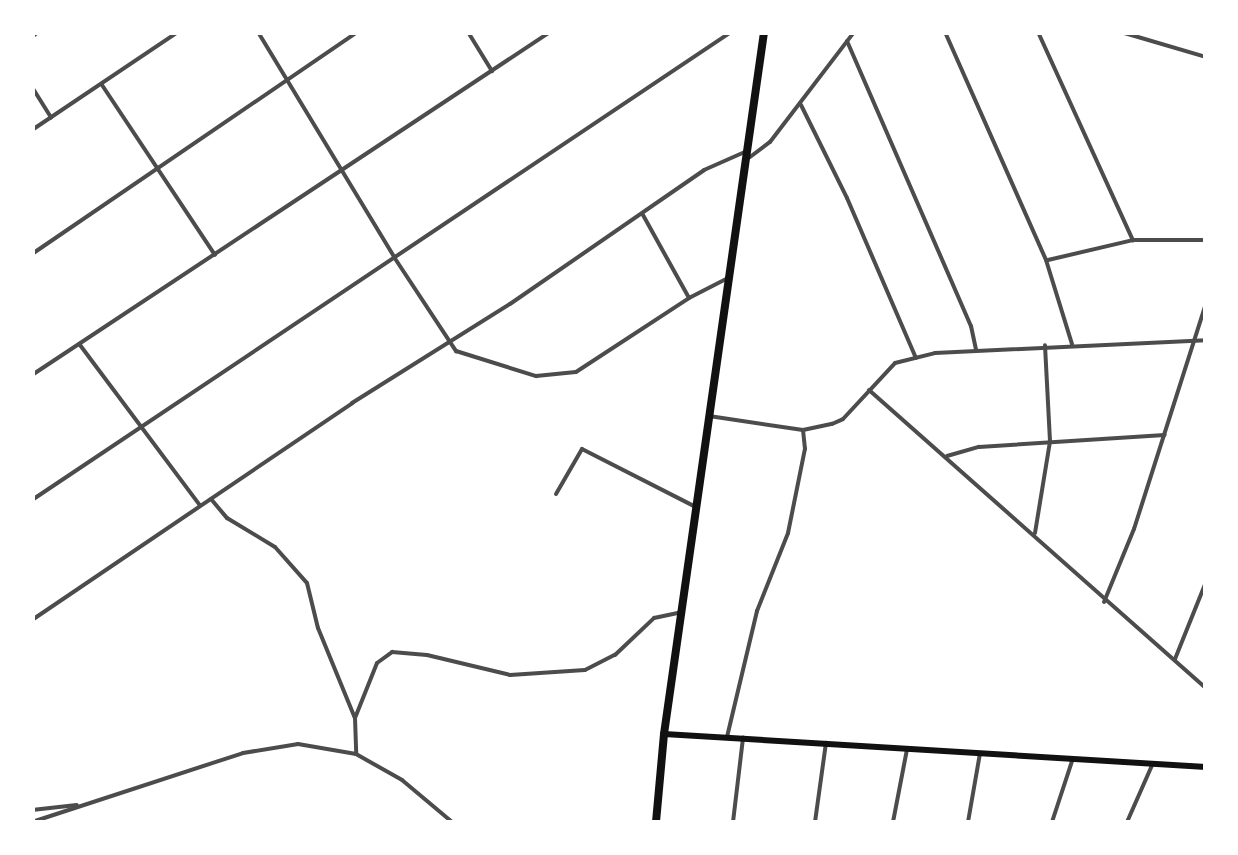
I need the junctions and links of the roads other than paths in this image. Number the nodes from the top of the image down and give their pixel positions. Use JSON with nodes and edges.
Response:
{"nodes":[{"id":1,"x":178,"y":32,"type":"edge"},
{"id":2,"x":258,"y":32,"type":"edge"},
{"id":3,"x":358,"y":32,"type":"edge"},
{"id":4,"x":468,"y":32,"type":"edge"},
{"id":5,"x":550,"y":32,"type":"edge"},
{"id":6,"x":731,"y":32,"type":"edge"},
{"id":7,"x":764,"y":32,"type":"edge"},
{"id":8,"x":854,"y":32,"type":"edge"},
{"id":9,"x":945,"y":32,"type":"edge"},
{"id":10,"x":1038,"y":32,"type":"edge"},
{"id":11,"x":1120,"y":32,"type":"edge"},
{"id":12,"x":847,"y":40,"type":"junction"},
{"id":13,"x":1206,"y":57,"type":"edge"},
{"id":14,"x":492,"y":72,"type":"junction"},
{"id":15,"x":286,"y":81,"type":"junction"},
{"id":16,"x":102,"y":85,"type":"junction"},
{"id":17,"x":32,"y":87,"type":"edge"},
{"id":18,"x":800,"y":105,"type":"junction"},
{"id":19,"x":51,"y":118,"type":"junction"},
{"id":20,"x":32,"y":130,"type":"edge"},
{"id":21,"x":746,"y":156,"type":"junction"},
{"id":22,"x":158,"y":170,"type":"junction"},
{"id":23,"x":341,"y":172,"type":"junction"},
{"id":24,"x":643,"y":215,"type":"junction"},
{"id":25,"x":1133,"y":240,"type":"junction"},
{"id":26,"x":1206,"y":240,"type":"edge"},
{"id":27,"x":32,"y":254,"type":"edge"},
{"id":28,"x":214,"y":255,"type":"junction"},
{"id":29,"x":394,"y":257,"type":"junction"},
{"id":30,"x":1046,"y":260,"type":"junction"},
{"id":31,"x":730,"y":277,"type":"junction"},
{"id":32,"x":689,"y":298,"type":"junction"},
{"id":33,"x":1206,"y":304,"type":"edge"},
{"id":34,"x":1196,"y":340,"type":"junction"},
{"id":35,"x":1206,"y":340,"type":"edge"},
{"id":36,"x":450,"y":343,"type":"junction"},
{"id":37,"x":1072,"y":344,"type":"junction"},
{"id":38,"x":1046,"y":345,"type":"junction"},
{"id":39,"x":80,"y":346,"type":"junction"},
{"id":40,"x":976,"y":349,"type":"junction"},
{"id":41,"x":916,"y":358,"type":"junction"},
{"id":42,"x":32,"y":375,"type":"edge"},
{"id":43,"x":868,"y":389,"type":"junction"},
{"id":44,"x":709,"y":416,"type":"junction"},
{"id":45,"x":142,"y":426,"type":"junction"},
{"id":46,"x":804,"y":430,"type":"junction"},
{"id":47,"x":1165,"y":435,"type":"junction"},
{"id":48,"x":1050,"y":441,"type":"junction"},
{"id":49,"x":945,"y":457,"type":"junction"},
{"id":50,"x":556,"y":494,"type":"dead end"},
{"id":51,"x":210,"y":498,"type":"junction"},
{"id":52,"x":32,"y":500,"type":"edge"},
{"id":53,"x":199,"y":504,"type":"junction"},
{"id":54,"x":696,"y":506,"type":"junction"},
{"id":55,"x":1035,"y":534,"type":"junction"},
{"id":56,"x":1206,"y":582,"type":"edge"},
{"id":57,"x":1104,"y":602,"type":"junction"},
{"id":58,"x":682,"y":612,"type":"junction"},
{"id":59,"x":32,"y":620,"type":"edge"},
{"id":60,"x":1175,"y":659,"type":"junction"},
{"id":61,"x":1206,"y":688,"type":"edge"},
{"id":62,"x":355,"y":718,"type":"junction"},
{"id":63,"x":664,"y":734,"type":"junction"},
{"id":64,"x":726,"y":737,"type":"junction"},
{"id":65,"x":743,"y":738,"type":"junction"},
{"id":66,"x":826,"y":742,"type":"junction"},
{"id":67,"x":907,"y":747,"type":"junction"},
{"id":68,"x":980,"y":752,"type":"junction"},
{"id":69,"x":356,"y":754,"type":"junction"},
{"id":70,"x":1073,"y":758,"type":"junction"},
{"id":71,"x":1153,"y":763,"type":"junction"},
{"id":72,"x":1206,"y":766,"type":"edge"},
{"id":73,"x":81,"y":805,"type":"junction"},
{"id":74,"x":32,"y":810,"type":"edge"},
{"id":75,"x":32,"y":822,"type":"edge"},
{"id":76,"x":452,"y":822,"type":"edge"},
{"id":77,"x":656,"y":822,"type":"edge"},
{"id":78,"x":733,"y":822,"type":"edge"},
{"id":79,"x":815,"y":822,"type":"edge"},
{"id":80,"x":892,"y":822,"type":"edge"},
{"id":81,"x":968,"y":822,"type":"edge"},
{"id":82,"x":1052,"y":822,"type":"edge"},
{"id":83,"x":1127,"y":822,"type":"edge"}],
"edges":[{"from":1,"to":16,"type":"street"},
{"from":2,"to":15,"type":"street"},
{"from":3,"to":15,"type":"street"},
{"from":4,"to":14,"type":"street"},
{"from":5,"to":14,"type":"street"},
{"from":6,"to":29,"type":"street"},
{"from":7,"to":21,"type":"highway"},
{"from":8,"to":12,"type":"street"},
{"from":9,"to":30,"type":"street"},
{"from":10,"to":25,"type":"street"},
{"from":11,"to":13,"type":"street"},
{"from":12,"to":18,"type":"street"},
{"from":12,"to":40,"type":"street"},
{"from":14,"to":23,"type":"street"},
{"from":15,"to":22,"type":"street"},
{"from":15,"to":23,"type":"street"},
{"from":16,"to":19,"type":"street"},
{"from":16,"to":22,"type":"street"},
{"from":17,"to":19,"type":"street"},
{"from":18,"to":21,"type":"street"},
{"from":18,"to":41,"type":"street"},
{"from":19,"to":20,"type":"street"},
{"from":21,"to":24,"type":"street"},
{"from":21,"to":31,"type":"highway"},
{"from":22,"to":27,"type":"street"},
{"from":22,"to":28,"type":"street"},
{"from":23,"to":28,"type":"street"},
{"from":23,"to":29,"type":"street"},
{"from":24,"to":32,"type":"street"},
{"from":24,"to":36,"type":"street"},
{"from":25,"to":26,"type":"street"},
{"from":25,"to":30,"type":"street"},
{"from":28,"to":39,"type":"street"},
{"from":29,"to":36,"type":"street"},
{"from":29,"to":45,"type":"street"},
{"from":30,"to":37,"type":"street"},
{"from":31,"to":32,"type":"street"},
{"from":31,"to":44,"type":"highway"},
{"from":32,"to":36,"type":"street"},
{"from":33,"to":34,"type":"street"},
{"from":34,"to":35,"type":"street"},
{"from":34,"to":37,"type":"street"},
{"from":34,"to":47,"type":"street"},
{"from":36,"to":51,"type":"street"},
{"from":37,"to":38,"type":"street"},
{"from":38,"to":40,"type":"street"},
{"from":38,"to":48,"type":"street"},
{"from":39,"to":42,"type":"street"},
{"from":39,"to":45,"type":"street"},
{"from":40,"to":41,"type":"street"},
{"from":41,"to":43,"type":"street"},
{"from":43,"to":46,"type":"street"},
{"from":43,"to":49,"type":"street"},
{"from":44,"to":46,"type":"street"},
{"from":44,"to":54,"type":"highway"},
{"from":45,"to":52,"type":"street"},
{"from":45,"to":53,"type":"street"},
{"from":46,"to":64,"type":"street"},
{"from":47,"to":48,"type":"street"},
{"from":47,"to":57,"type":"street"},
{"from":48,"to":49,"type":"street"},
{"from":48,"to":55,"type":"street"},
{"from":49,"to":55,"type":"street"},
{"from":50,"to":54,"type":"street"},
{"from":51,"to":53,"type":"street"},
{"from":51,"to":62,"type":"street"},
{"from":53,"to":59,"type":"street"},
{"from":54,"to":58,"type":"highway"},
{"from":55,"to":57,"type":"street"},
{"from":56,"to":60,"type":"street"},
{"from":57,"to":60,"type":"street"},
{"from":58,"to":62,"type":"street"},
{"from":58,"to":63,"type":"highway"},
{"from":60,"to":61,"type":"street"},
{"from":62,"to":69,"type":"street"},
{"from":63,"to":64,"type":"main road"},
{"from":63,"to":77,"type":"highway"},
{"from":64,"to":65,"type":"main road"},
{"from":65,"to":66,"type":"main road"},
{"from":65,"to":78,"type":"street"},
{"from":66,"to":67,"type":"main road"},
{"from":66,"to":79,"type":"street"},
{"from":67,"to":68,"type":"main road"},
{"from":67,"to":80,"type":"street"},
{"from":68,"to":70,"type":"main road"},
{"from":68,"to":81,"type":"street"},
{"from":69,"to":73,"type":"street"},
{"from":69,"to":76,"type":"street"},
{"from":70,"to":71,"type":"main road"},
{"from":70,"to":82,"type":"street"},
{"from":71,"to":72,"type":"main road"},
{"from":71,"to":83,"type":"street"},
{"from":73,"to":74,"type":"street"},
{"from":73,"to":75,"type":"street"}]}
